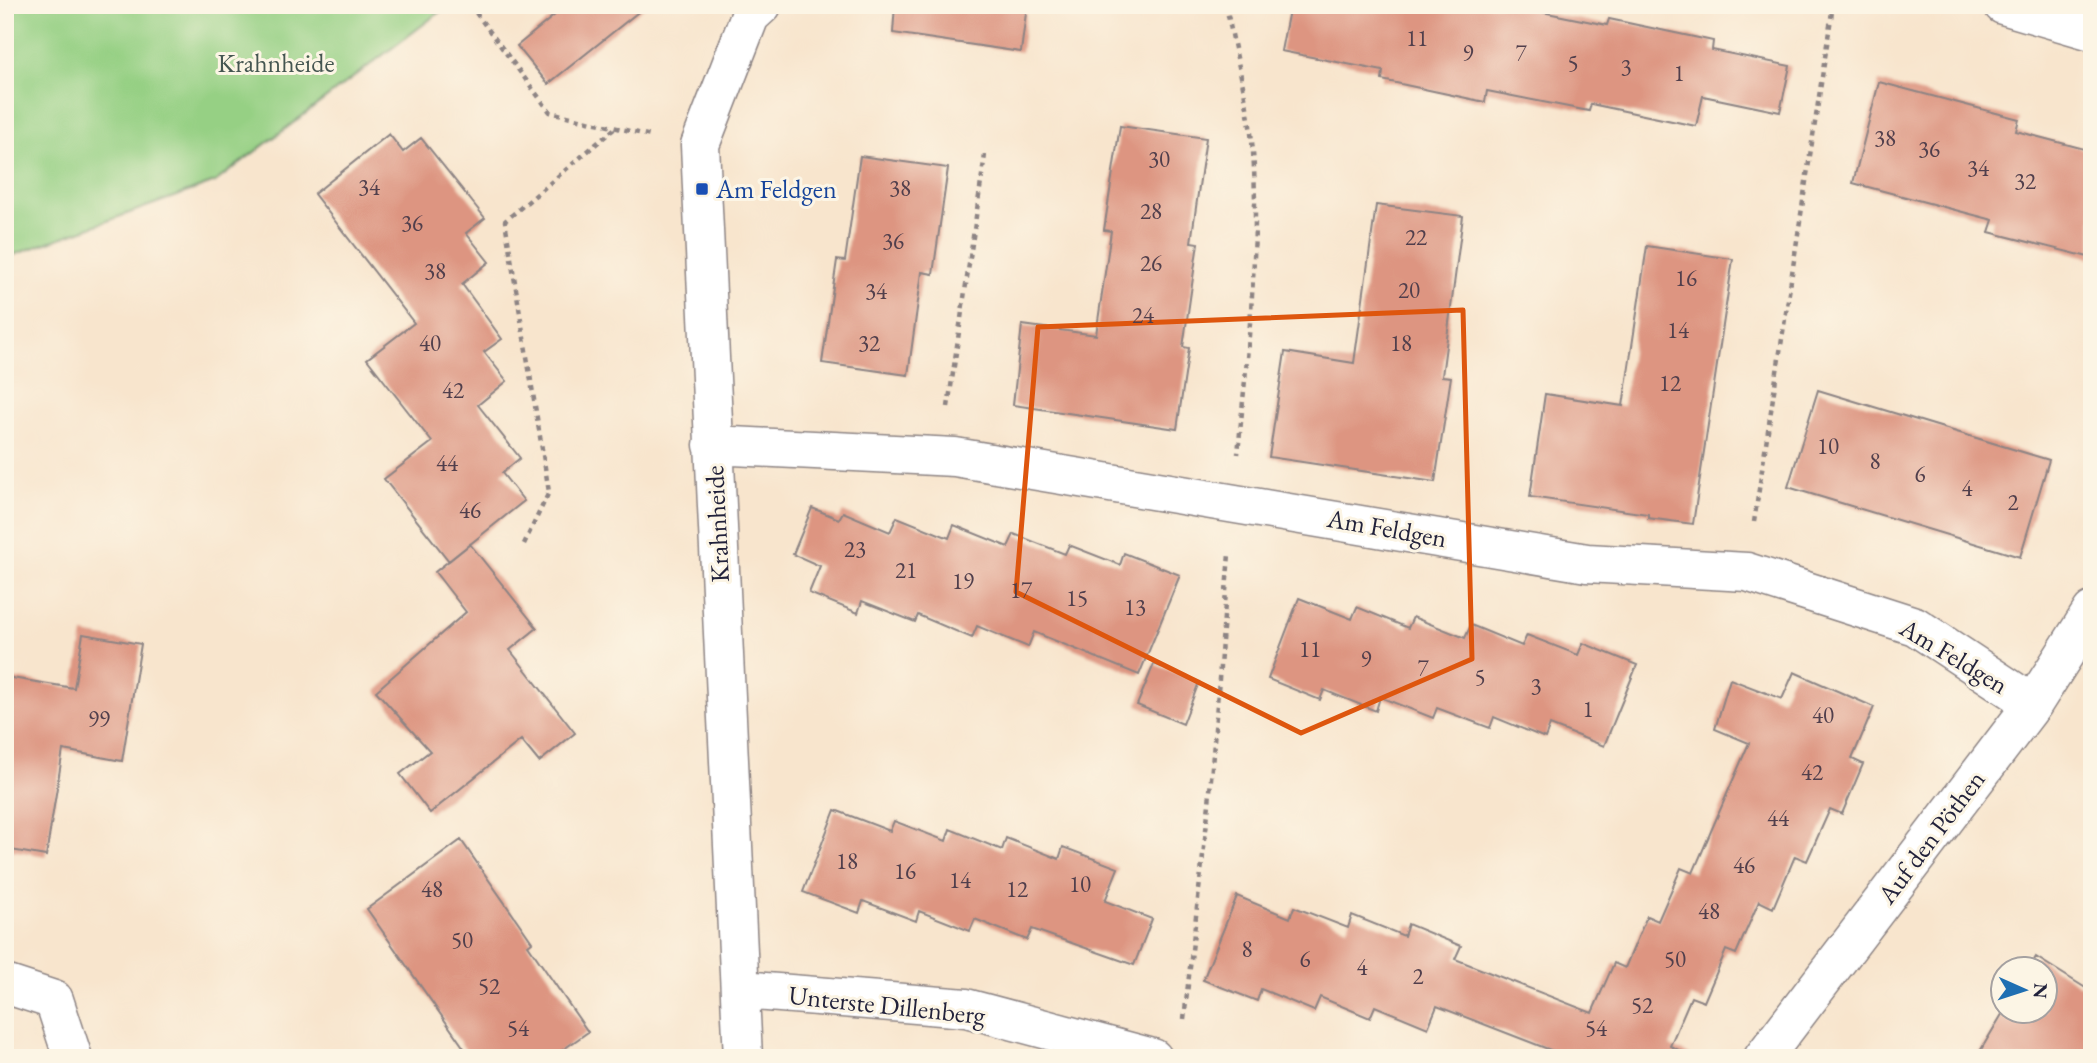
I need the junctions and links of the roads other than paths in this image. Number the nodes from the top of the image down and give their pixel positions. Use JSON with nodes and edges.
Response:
{"nodes":[{"id":1,"x":762,"y":5,"type":"edge"},
{"id":2,"x":2003,"y":5,"type":"edge"},
{"id":3,"x":2092,"y":31,"type":"edge"},
{"id":4,"x":713,"y":445,"type":"junction"},
{"id":5,"x":2092,"y":611,"type":"edge"},
{"id":6,"x":2033,"y":704,"type":"junction"},
{"id":7,"x":5,"y":984,"type":"edge"},
{"id":8,"x":742,"y":990,"type":"junction"},
{"id":9,"x":73,"y":1058,"type":"edge"},
{"id":10,"x":743,"y":1058,"type":"edge"},
{"id":11,"x":1153,"y":1058,"type":"edge"},
{"id":12,"x":1763,"y":1058,"type":"edge"}],
"edges":[{"from":1,"to":4,"type":"street","name":"Krahnheide"},
{"from":2,"to":3,"type":"street"},
{"from":4,"to":6,"type":"street","name":"Am Feldgen"},
{"from":4,"to":8,"type":"street","name":"Krahnheide"},
{"from":5,"to":6,"type":"street","name":"Auf den Pöthen"},
{"from":6,"to":12,"type":"street","name":"Auf den Pöthen"},
{"from":7,"to":9,"type":"street"},
{"from":8,"to":10,"type":"street","name":"Krahnheide"},
{"from":8,"to":11,"type":"street","name":"Unterste Dillenberg"}]}
